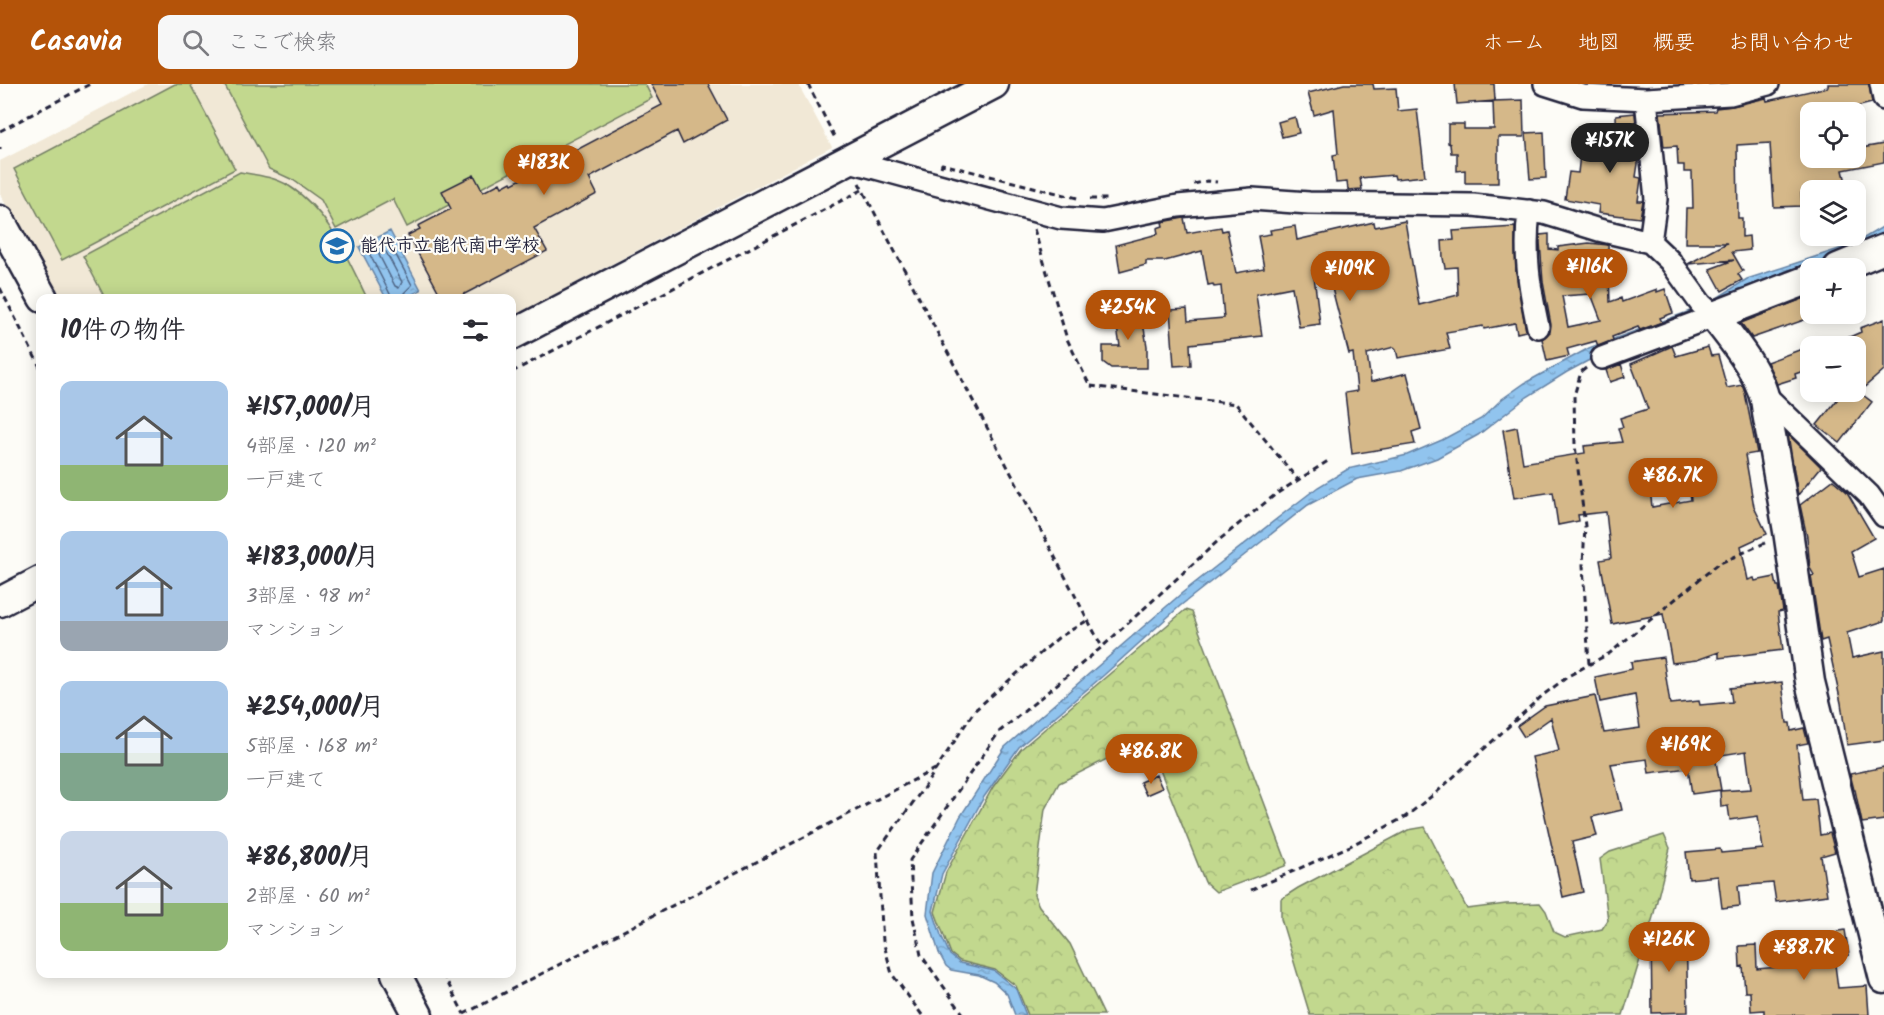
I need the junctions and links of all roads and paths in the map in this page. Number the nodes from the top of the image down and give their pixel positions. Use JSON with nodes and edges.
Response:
{"nodes":[{"id":1,"x":90,"y":84,"type":"edge"},
{"id":2,"x":808,"y":84,"type":"edge"},
{"id":3,"x":994,"y":84,"type":"edge"},
{"id":4,"x":1545,"y":84,"type":"edge"},
{"id":5,"x":1768,"y":84,"type":"edge"},
{"id":6,"x":1881,"y":84,"type":"edge"},
{"id":7,"x":1646,"y":99,"type":"junction"},
{"id":8,"x":1884,"y":99,"type":"edge"},
{"id":9,"x":0,"y":131,"type":"edge"},
{"id":10,"x":846,"y":160,"type":"junction"},
{"id":11,"x":1218,"y":182,"type":"dead end"},
{"id":12,"x":934,"y":185,"type":"junction"},
{"id":13,"x":1187,"y":185,"type":"dead end"},
{"id":14,"x":862,"y":190,"type":"junction"},
{"id":15,"x":1114,"y":199,"type":"dead end"},
{"id":16,"x":1028,"y":209,"type":"junction"},
{"id":17,"x":1528,"y":212,"type":"junction"},
{"id":18,"x":0,"y":220,"type":"edge"},
{"id":19,"x":1650,"y":242,"type":"junction"},
{"id":20,"x":1884,"y":249,"type":"edge"},
{"id":21,"x":1862,"y":258,"type":"edge"},
{"id":22,"x":1800,"y":282,"type":"edge"},
{"id":23,"x":0,"y":288,"type":"edge"},
{"id":24,"x":41,"y":294,"type":"edge"},
{"id":25,"x":1707,"y":310,"type":"junction"},
{"id":26,"x":1538,"y":327,"type":"dead end"},
{"id":27,"x":516,"y":332,"type":"edge"},
{"id":28,"x":1602,"y":358,"type":"joint"},
{"id":29,"x":36,"y":359,"type":"edge"},
{"id":30,"x":516,"y":370,"type":"edge"},
{"id":31,"x":1766,"y":396,"type":"junction"},
{"id":32,"x":1328,"y":461,"type":"dead end"},
{"id":33,"x":1298,"y":480,"type":"junction"},
{"id":34,"x":1884,"y":516,"type":"edge"},
{"id":35,"x":1788,"y":531,"type":"junction"},
{"id":36,"x":36,"y":583,"type":"edge"},
{"id":37,"x":0,"y":603,"type":"edge"},
{"id":38,"x":1088,"y":620,"type":"junction"},
{"id":39,"x":1102,"y":647,"type":"junction"},
{"id":40,"x":1589,"y":665,"type":"junction"},
{"id":41,"x":937,"y":768,"type":"junction"},
{"id":42,"x":1251,"y":890,"type":"dead end"},
{"id":43,"x":398,"y":978,"type":"edge"},
{"id":44,"x":445,"y":978,"type":"edge"},
{"id":45,"x":1884,"y":979,"type":"edge"},
{"id":46,"x":418,"y":1015,"type":"edge"},
{"id":47,"x":464,"y":1015,"type":"edge"},
{"id":48,"x":922,"y":1015,"type":"edge"},
{"id":49,"x":964,"y":1015,"type":"edge"}],
"edges":[{"from":1,"to":9,"type":"path"},
{"from":2,"to":10,"type":"path"},
{"from":3,"to":10,"type":"street"},
{"from":4,"to":7,"type":"street"},
{"from":5,"to":7,"type":"street"},
{"from":6,"to":8,"type":"street"},
{"from":7,"to":19,"type":"street"},
{"from":10,"to":12,"type":"street"},
{"from":10,"to":14,"type":"path"},
{"from":10,"to":27,"type":"street"},
{"from":11,"to":13,"type":"path"},
{"from":12,"to":15,"type":"path"},
{"from":12,"to":16,"type":"street"},
{"from":14,"to":30,"type":"path"},
{"from":14,"to":38,"type":"path"},
{"from":16,"to":17,"type":"street"},
{"from":16,"to":33,"type":"path"},
{"from":17,"to":19,"type":"street"},
{"from":17,"to":26,"type":"street"},
{"from":18,"to":24,"type":"street"},
{"from":19,"to":25,"type":"street"},
{"from":20,"to":21,"type":"street"},
{"from":22,"to":25,"type":"street"},
{"from":23,"to":29,"type":"path"},
{"from":25,"to":28,"type":"street"},
{"from":25,"to":31,"type":"street"},
{"from":28,"to":40,"type":"path"},
{"from":31,"to":34,"type":"street"},
{"from":31,"to":35,"type":"street"},
{"from":32,"to":33,"type":"path"},
{"from":33,"to":39,"type":"path"},
{"from":35,"to":40,"type":"path"},
{"from":35,"to":45,"type":"street"},
{"from":36,"to":37,"type":"street"},
{"from":38,"to":39,"type":"path"},
{"from":38,"to":41,"type":"path"},
{"from":39,"to":49,"type":"path"},
{"from":40,"to":42,"type":"path"},
{"from":41,"to":47,"type":"path"},
{"from":41,"to":48,"type":"path"},
{"from":43,"to":46,"type":"street"},
{"from":44,"to":47,"type":"path"}]}
